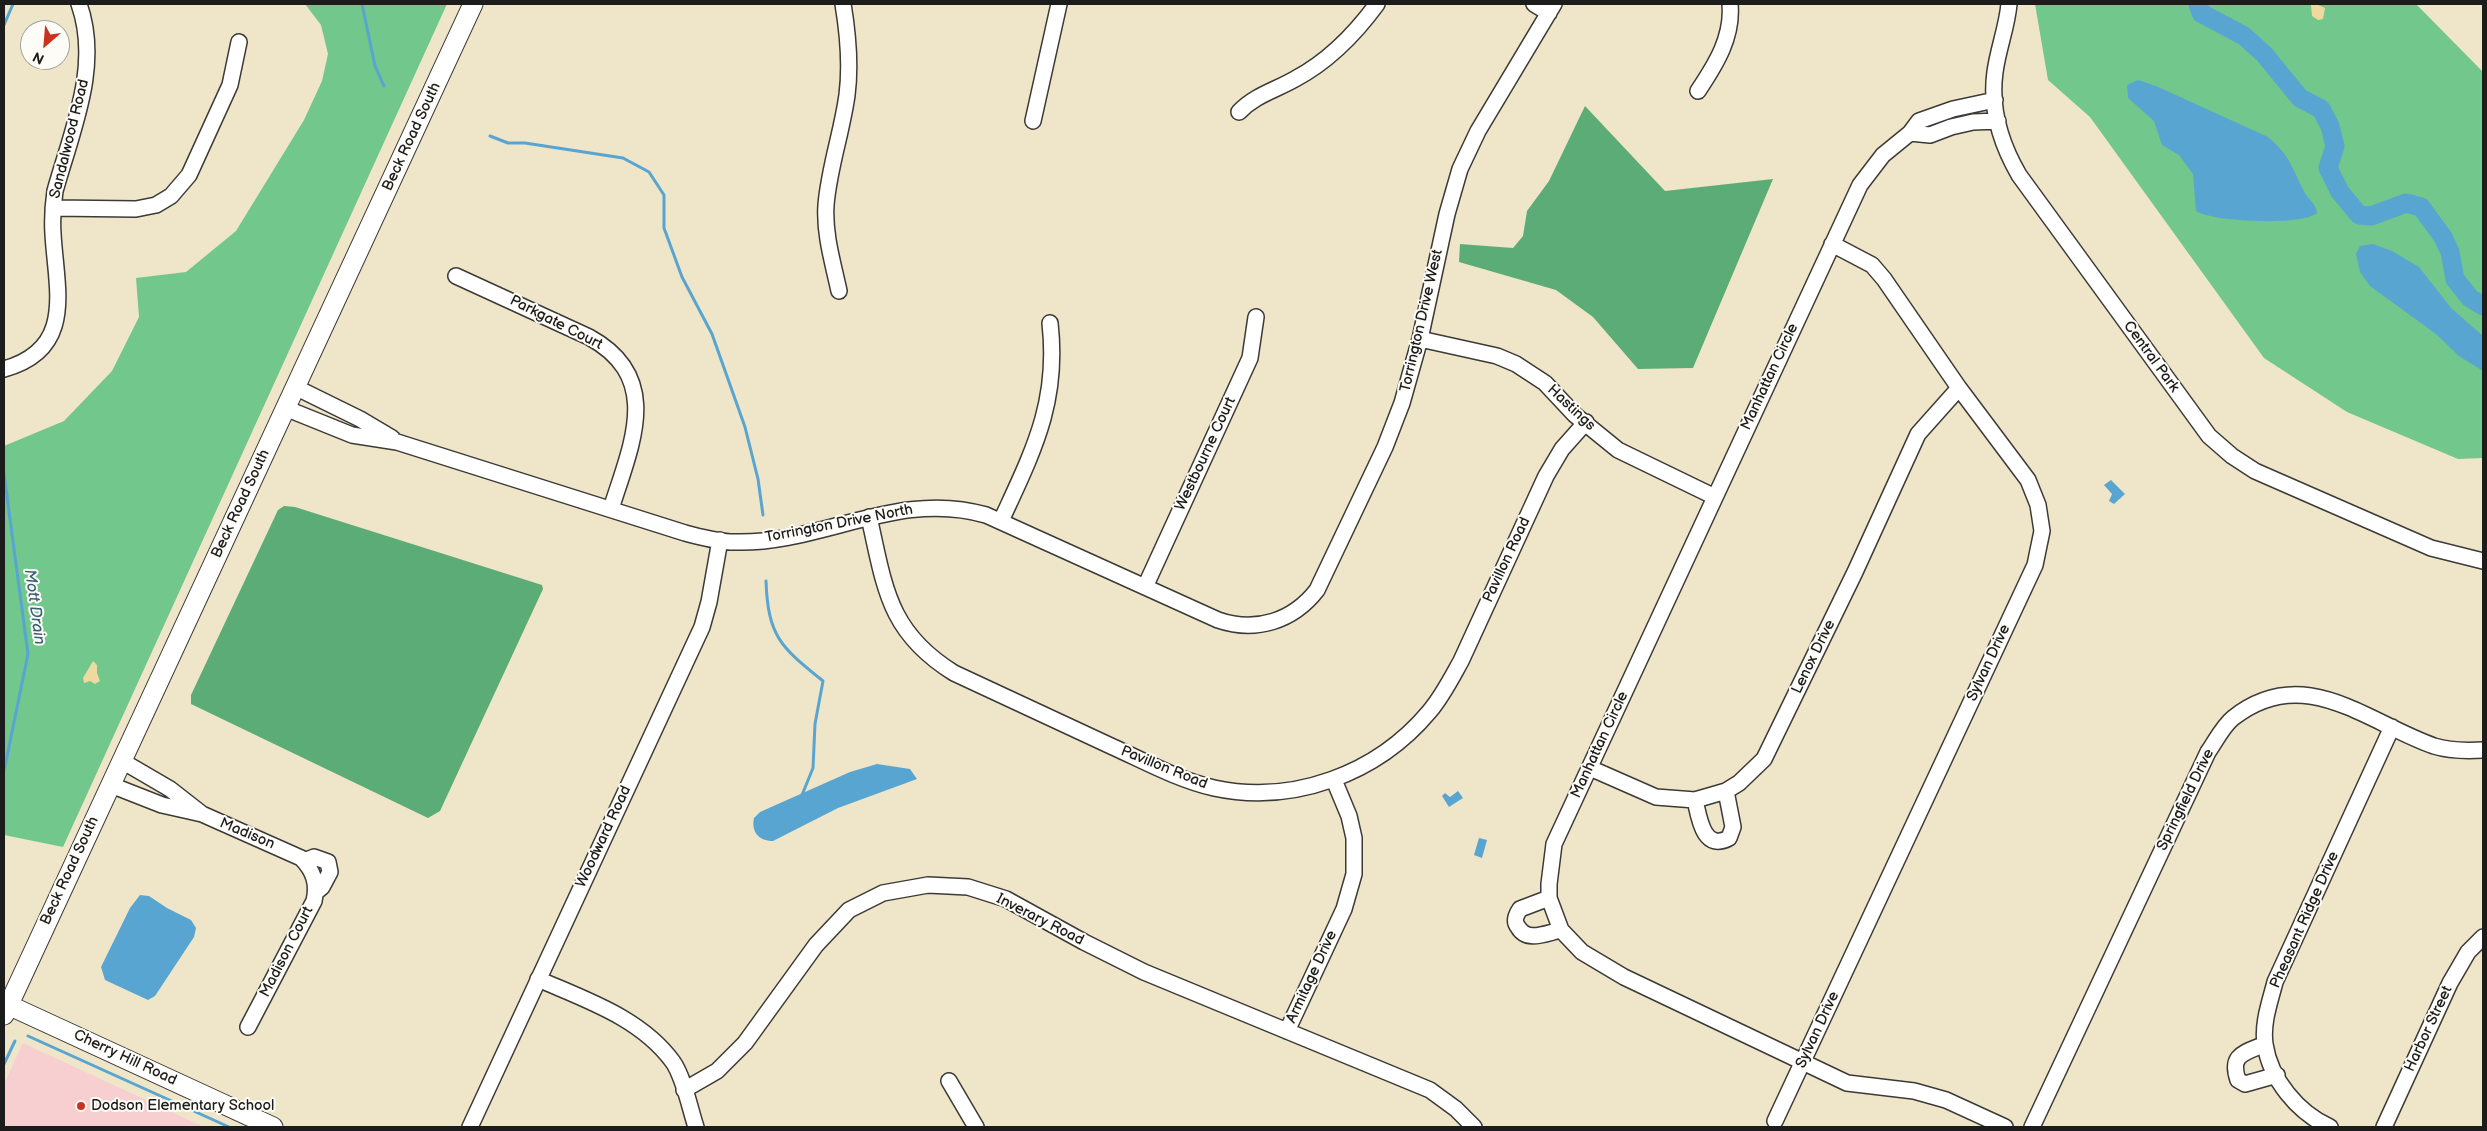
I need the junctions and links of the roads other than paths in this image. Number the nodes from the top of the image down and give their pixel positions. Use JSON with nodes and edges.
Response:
{"nodes":[{"id":1,"x":79,"y":4,"type":"edge"},
{"id":2,"x":474,"y":4,"type":"edge"},
{"id":3,"x":843,"y":4,"type":"edge"},
{"id":4,"x":1059,"y":4,"type":"edge"},
{"id":5,"x":1377,"y":4,"type":"edge"},
{"id":6,"x":1534,"y":4,"type":"edge"},
{"id":7,"x":1730,"y":4,"type":"edge"},
{"id":8,"x":2009,"y":4,"type":"edge"},
{"id":9,"x":1552,"y":8,"type":"edge"},
{"id":10,"x":239,"y":42,"type":"dead end"},
{"id":11,"x":1698,"y":91,"type":"dead end"},
{"id":12,"x":1995,"y":100,"type":"junction"},
{"id":13,"x":1239,"y":112,"type":"dead end"},
{"id":14,"x":1033,"y":121,"type":"dead end"},
{"id":15,"x":1998,"y":121,"type":"junction"},
{"id":16,"x":1910,"y":134,"type":"junction"},
{"id":17,"x":53,"y":208,"type":"junction"},
{"id":18,"x":1832,"y":244,"type":"junction"},
{"id":19,"x":456,"y":276,"type":"dead end"},
{"id":20,"x":839,"y":292,"type":"dead end"},
{"id":21,"x":1256,"y":317,"type":"dead end"},
{"id":22,"x":1050,"y":323,"type":"dead end"},
{"id":23,"x":1420,"y":339,"type":"junction"},
{"id":24,"x":4,"y":368,"type":"edge"},
{"id":25,"x":295,"y":387,"type":"junction"},
{"id":26,"x":1959,"y":388,"type":"junction"},
{"id":27,"x":285,"y":408,"type":"junction"},
{"id":28,"x":1586,"y":422,"type":"junction"},
{"id":29,"x":397,"y":442,"type":"junction"},
{"id":30,"x":1715,"y":497,"type":"junction"},
{"id":31,"x":611,"y":509,"type":"junction"},
{"id":32,"x":869,"y":517,"type":"junction"},
{"id":33,"x":1001,"y":521,"type":"junction"},
{"id":34,"x":720,"y":540,"type":"junction"},
{"id":35,"x":2483,"y":561,"type":"edge"},
{"id":36,"x":1145,"y":587,"type":"junction"},
{"id":37,"x":1271,"y":623,"type":"joint"},
{"id":38,"x":2392,"y":727,"type":"junction"},
{"id":39,"x":2483,"y":750,"type":"edge"},
{"id":40,"x":122,"y":761,"type":"junction"},
{"id":41,"x":1590,"y":768,"type":"junction"},
{"id":42,"x":1334,"y":780,"type":"junction"},
{"id":43,"x":110,"y":785,"type":"junction"},
{"id":44,"x":1726,"y":791,"type":"junction"},
{"id":45,"x":1695,"y":800,"type":"junction"},
{"id":46,"x":202,"y":814,"type":"junction"},
{"id":47,"x":298,"y":857,"type":"joint"},
{"id":48,"x":1549,"y":898,"type":"junction"},
{"id":49,"x":1561,"y":930,"type":"junction"},
{"id":50,"x":2483,"y":937,"type":"edge"},
{"id":51,"x":538,"y":979,"type":"junction"},
{"id":52,"x":5,"y":1008,"type":"edge"},
{"id":53,"x":248,"y":1027,"type":"dead end"},
{"id":54,"x":1287,"y":1031,"type":"junction"},
{"id":55,"x":2265,"y":1044,"type":"junction"},
{"id":56,"x":1803,"y":1061,"type":"junction"},
{"id":57,"x":2277,"y":1075,"type":"junction"},
{"id":58,"x":949,"y":1081,"type":"dead end"},
{"id":59,"x":684,"y":1090,"type":"junction"},
{"id":60,"x":1775,"y":1121,"type":"dead end"},
{"id":61,"x":1473,"y":1126,"type":"edge"},
{"id":62,"x":273,"y":1127,"type":"edge"},
{"id":63,"x":470,"y":1127,"type":"edge"},
{"id":64,"x":696,"y":1127,"type":"edge"},
{"id":65,"x":976,"y":1127,"type":"edge"},
{"id":66,"x":2005,"y":1127,"type":"edge"},
{"id":67,"x":2032,"y":1127,"type":"edge"},
{"id":68,"x":2330,"y":1127,"type":"edge"},
{"id":69,"x":2384,"y":1127,"type":"edge"}],
"edges":[{"from":1,"to":17,"type":"street","name":"Sandalwood Road"},
{"from":2,"to":25,"type":"main road","name":"Beck Road South"},
{"from":3,"to":20,"type":"street"},
{"from":4,"to":14,"type":"street"},
{"from":5,"to":13,"type":"street"},
{"from":6,"to":9,"type":"street"},
{"from":7,"to":11,"type":"street"},
{"from":8,"to":12,"type":"street","name":"Central Park"},
{"from":9,"to":23,"type":"street","name":"Torrington Drive West"},
{"from":10,"to":17,"type":"street"},
{"from":12,"to":15,"type":"street","name":"Central Park"},
{"from":12,"to":16,"type":"street","name":"Manhattan Circle"},
{"from":15,"to":16,"type":"street"},
{"from":15,"to":35,"type":"street","name":"Central Park"},
{"from":16,"to":18,"type":"street","name":"Manhattan Circle"},
{"from":17,"to":24,"type":"street","name":"Sandalwood Road"},
{"from":18,"to":26,"type":"street","name":"Sylvan Drive"},
{"from":18,"to":30,"type":"street","name":"Manhattan Circle"},
{"from":19,"to":31,"type":"street","name":"Parkgate Court"},
{"from":21,"to":36,"type":"street","name":"Westbourne Court"},
{"from":22,"to":33,"type":"street"},
{"from":23,"to":28,"type":"street","name":"Hastings"},
{"from":23,"to":37,"type":"street","name":"Torrington Drive West"},
{"from":25,"to":27,"type":"main road","name":"Beck Road South"},
{"from":25,"to":29,"type":"street","name":"Torrington Drive North"},
{"from":26,"to":44,"type":"street","name":"Lenox Drive"},
{"from":26,"to":56,"type":"street","name":"Sylvan Drive"},
{"from":27,"to":29,"type":"street","name":"Torrington Drive North"},
{"from":27,"to":40,"type":"main road","name":"Beck Road South"},
{"from":28,"to":30,"type":"street","name":"Hastings"},
{"from":28,"to":42,"type":"street","name":"Pavillon Road"},
{"from":29,"to":31,"type":"street","name":"Torrington Drive North"},
{"from":30,"to":41,"type":"street","name":"Manhattan Circle"},
{"from":31,"to":34,"type":"street","name":"Torrington Drive North"},
{"from":32,"to":33,"type":"street","name":"Torrington Drive North"},
{"from":32,"to":34,"type":"street","name":"Torrington Drive North"},
{"from":32,"to":42,"type":"street","name":"Pavillon Road"},
{"from":33,"to":36,"type":"street","name":"Torrington Drive North"},
{"from":34,"to":51,"type":"street","name":"Woodward Road"},
{"from":36,"to":37,"type":"street","name":"Torrington Drive North"},
{"from":38,"to":39,"type":"street","name":"Springfield Drive"},
{"from":38,"to":55,"type":"street","name":"Pheasant Ridge Drive"},
{"from":38,"to":67,"type":"street","name":"Springfield Drive"},
{"from":40,"to":43,"type":"main road","name":"Beck Road South"},
{"from":40,"to":46,"type":"street","name":"Madison"},
{"from":41,"to":45,"type":"street","name":"Lenox Drive"},
{"from":41,"to":48,"type":"street","name":"Manhattan Circle"},
{"from":42,"to":54,"type":"street","name":"Armitage Drive"},
{"from":43,"to":46,"type":"street","name":"Madison"},
{"from":43,"to":52,"type":"main road","name":"Beck Road South"},
{"from":44,"to":45,"type":"street","name":"Lenox Drive"},
{"from":44,"to":45,"type":"street"},
{"from":46,"to":47,"type":"street","name":"Madison"},
{"from":47,"to":53,"type":"street","name":"Madison Court"},
{"from":48,"to":49,"type":"street","name":"Manhattan Circle"},
{"from":48,"to":49,"type":"street"},
{"from":49,"to":56,"type":"street","name":"Manhattan Circle"},
{"from":50,"to":69,"type":"street","name":"Harbor Street"},
{"from":51,"to":59,"type":"street"},
{"from":51,"to":63,"type":"street","name":"Woodward Road"},
{"from":52,"to":62,"type":"main road","name":"Cherry Hill Road"},
{"from":54,"to":59,"type":"street","name":"Inverary Road"},
{"from":54,"to":61,"type":"street","name":"Armitage Drive"},
{"from":55,"to":57,"type":"street","name":"Pheasant Ridge Drive"},
{"from":55,"to":57,"type":"street"},
{"from":56,"to":60,"type":"street","name":"Sylvan Drive"},
{"from":56,"to":66,"type":"street","name":"Manhattan Circle"},
{"from":57,"to":68,"type":"street","name":"Pheasant Ridge Drive"},
{"from":58,"to":65,"type":"street"},
{"from":59,"to":64,"type":"street"}]}
